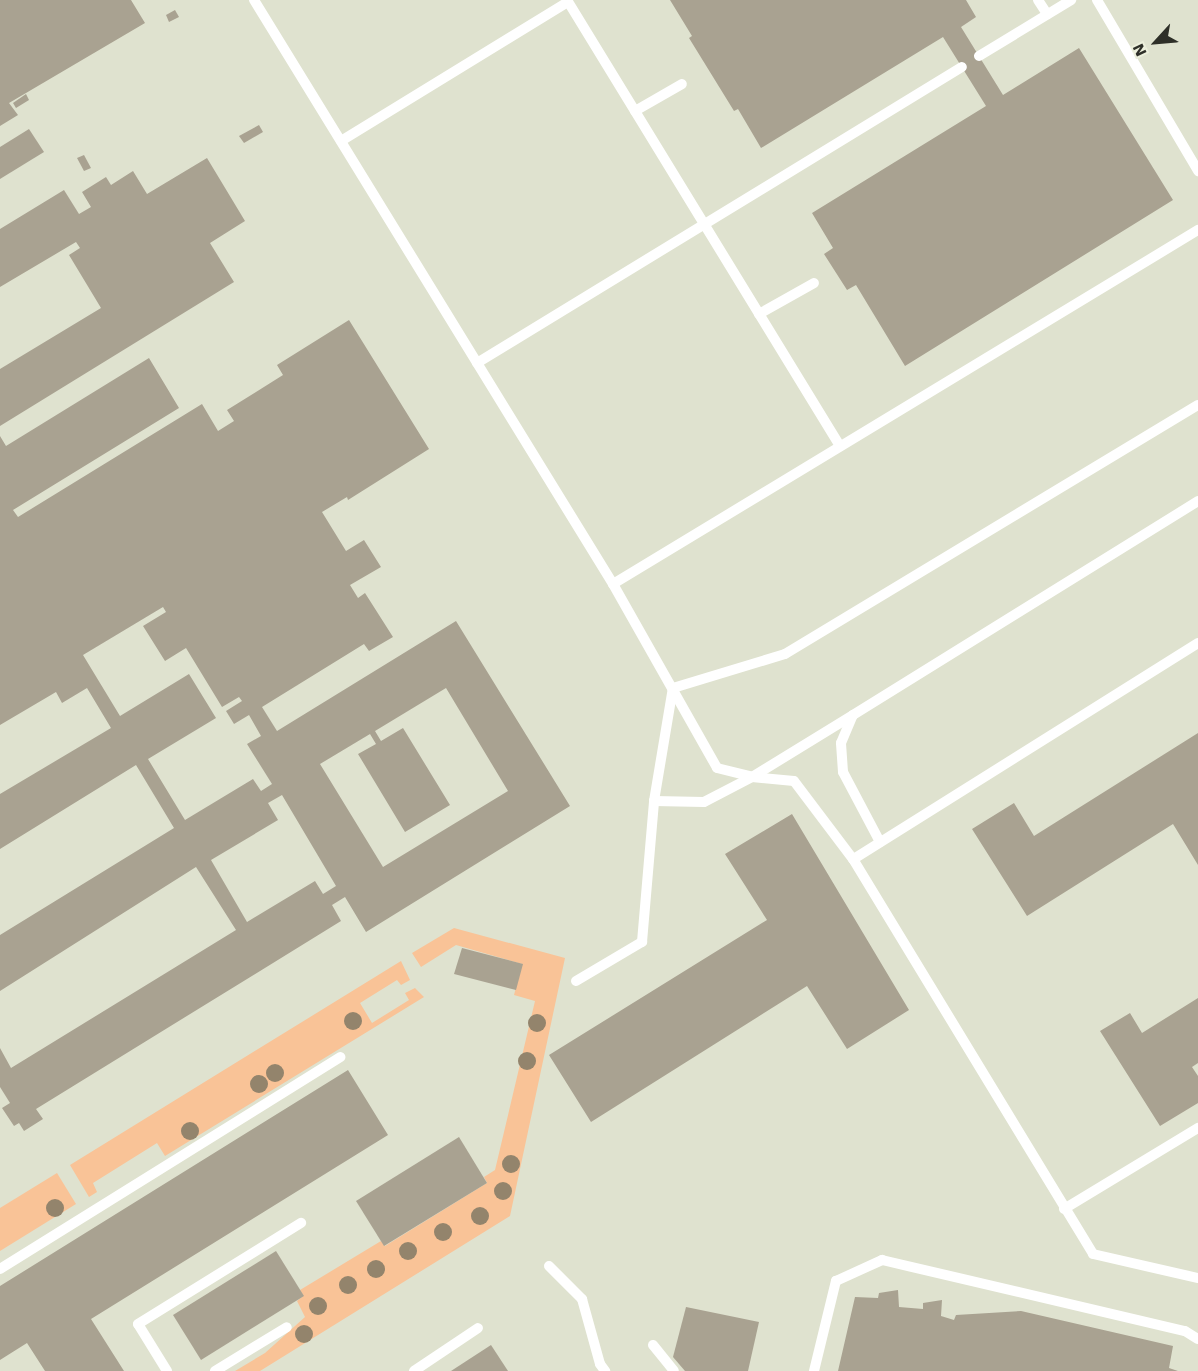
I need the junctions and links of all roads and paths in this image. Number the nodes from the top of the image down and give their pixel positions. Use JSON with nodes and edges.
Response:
{"nodes":[{"id":1,"x":254,"y":0,"type":"edge"},
{"id":2,"x":1038,"y":0,"type":"edge"},
{"id":3,"x":1071,"y":0,"type":"edge"},
{"id":4,"x":1097,"y":0,"type":"edge"},
{"id":5,"x":568,"y":1,"type":"edge"},
{"id":6,"x":1047,"y":14,"type":"junction"},
{"id":7,"x":979,"y":56,"type":"dead end"},
{"id":8,"x":962,"y":67,"type":"dead end"},
{"id":9,"x":682,"y":84,"type":"dead end"},
{"id":10,"x":635,"y":111,"type":"junction"},
{"id":11,"x":341,"y":141,"type":"junction"},
{"id":12,"x":1198,"y":171,"type":"edge"},
{"id":13,"x":704,"y":224,"type":"junction"},
{"id":14,"x":1198,"y":230,"type":"edge"},
{"id":15,"x":814,"y":283,"type":"dead end"},
{"id":16,"x":759,"y":314,"type":"junction"},
{"id":17,"x":477,"y":363,"type":"junction"},
{"id":18,"x":1198,"y":405,"type":"edge"},
{"id":19,"x":840,"y":446,"type":"junction"},
{"id":20,"x":1198,"y":501,"type":"edge"},
{"id":21,"x":613,"y":584,"type":"junction"},
{"id":22,"x":1198,"y":643,"type":"edge"},
{"id":23,"x":673,"y":688,"type":"junction"},
{"id":24,"x":853,"y":715,"type":"junction"},
{"id":25,"x":752,"y":777,"type":"junction"},
{"id":26,"x":654,"y":801,"type":"junction"},
{"id":27,"x":880,"y":842,"type":"junction"},
{"id":28,"x":853,"y":859,"type":"junction"},
{"id":29,"x":576,"y":981,"type":"dead end"},
{"id":30,"x":340,"y":1057,"type":"dead end"},
{"id":31,"x":1198,"y":1128,"type":"edge"},
{"id":32,"x":1064,"y":1209,"type":"junction"},
{"id":33,"x":301,"y":1222,"type":"dead end"},
{"id":34,"x":549,"y":1266,"type":"dead end"},
{"id":35,"x":0,"y":1269,"type":"edge"},
{"id":36,"x":1198,"y":1278,"type":"edge"},
{"id":37,"x":287,"y":1326,"type":"dead end"},
{"id":38,"x":478,"y":1328,"type":"dead end"},
{"id":39,"x":1198,"y":1339,"type":"edge"},
{"id":40,"x":653,"y":1345,"type":"dead end"},
{"id":41,"x":167,"y":1371,"type":"edge"},
{"id":42,"x":215,"y":1371,"type":"edge"},
{"id":43,"x":414,"y":1371,"type":"edge"},
{"id":44,"x":605,"y":1371,"type":"edge"},
{"id":45,"x":674,"y":1371,"type":"edge"},
{"id":46,"x":814,"y":1371,"type":"edge"}],
"edges":[{"from":1,"to":11,"type":"lane"},
{"from":2,"to":6,"type":"lane"},
{"from":3,"to":6,"type":"lane"},
{"from":4,"to":12,"type":"lane"},
{"from":5,"to":10,"type":"lane"},
{"from":5,"to":11,"type":"lane"},
{"from":6,"to":7,"type":"lane"},
{"from":8,"to":13,"type":"lane"},
{"from":9,"to":10,"type":"lane"},
{"from":10,"to":13,"type":"lane"},
{"from":11,"to":17,"type":"lane"},
{"from":13,"to":16,"type":"lane"},
{"from":13,"to":17,"type":"lane"},
{"from":14,"to":19,"type":"lane"},
{"from":15,"to":16,"type":"lane"},
{"from":16,"to":19,"type":"lane"},
{"from":17,"to":21,"type":"lane"},
{"from":18,"to":23,"type":"lane"},
{"from":19,"to":21,"type":"lane"},
{"from":20,"to":24,"type":"lane"},
{"from":21,"to":23,"type":"lane"},
{"from":22,"to":27,"type":"lane"},
{"from":23,"to":25,"type":"lane"},
{"from":23,"to":26,"type":"lane"},
{"from":24,"to":25,"type":"lane"},
{"from":24,"to":27,"type":"lane"},
{"from":25,"to":26,"type":"lane"},
{"from":25,"to":28,"type":"lane"},
{"from":26,"to":29,"type":"lane"},
{"from":27,"to":28,"type":"lane"},
{"from":28,"to":32,"type":"lane"},
{"from":30,"to":35,"type":"lane"},
{"from":31,"to":32,"type":"lane"},
{"from":32,"to":36,"type":"lane"},
{"from":33,"to":41,"type":"lane"},
{"from":34,"to":44,"type":"lane"},
{"from":37,"to":42,"type":"lane"},
{"from":38,"to":43,"type":"lane"},
{"from":39,"to":46,"type":"lane"},
{"from":40,"to":45,"type":"lane"}]}
